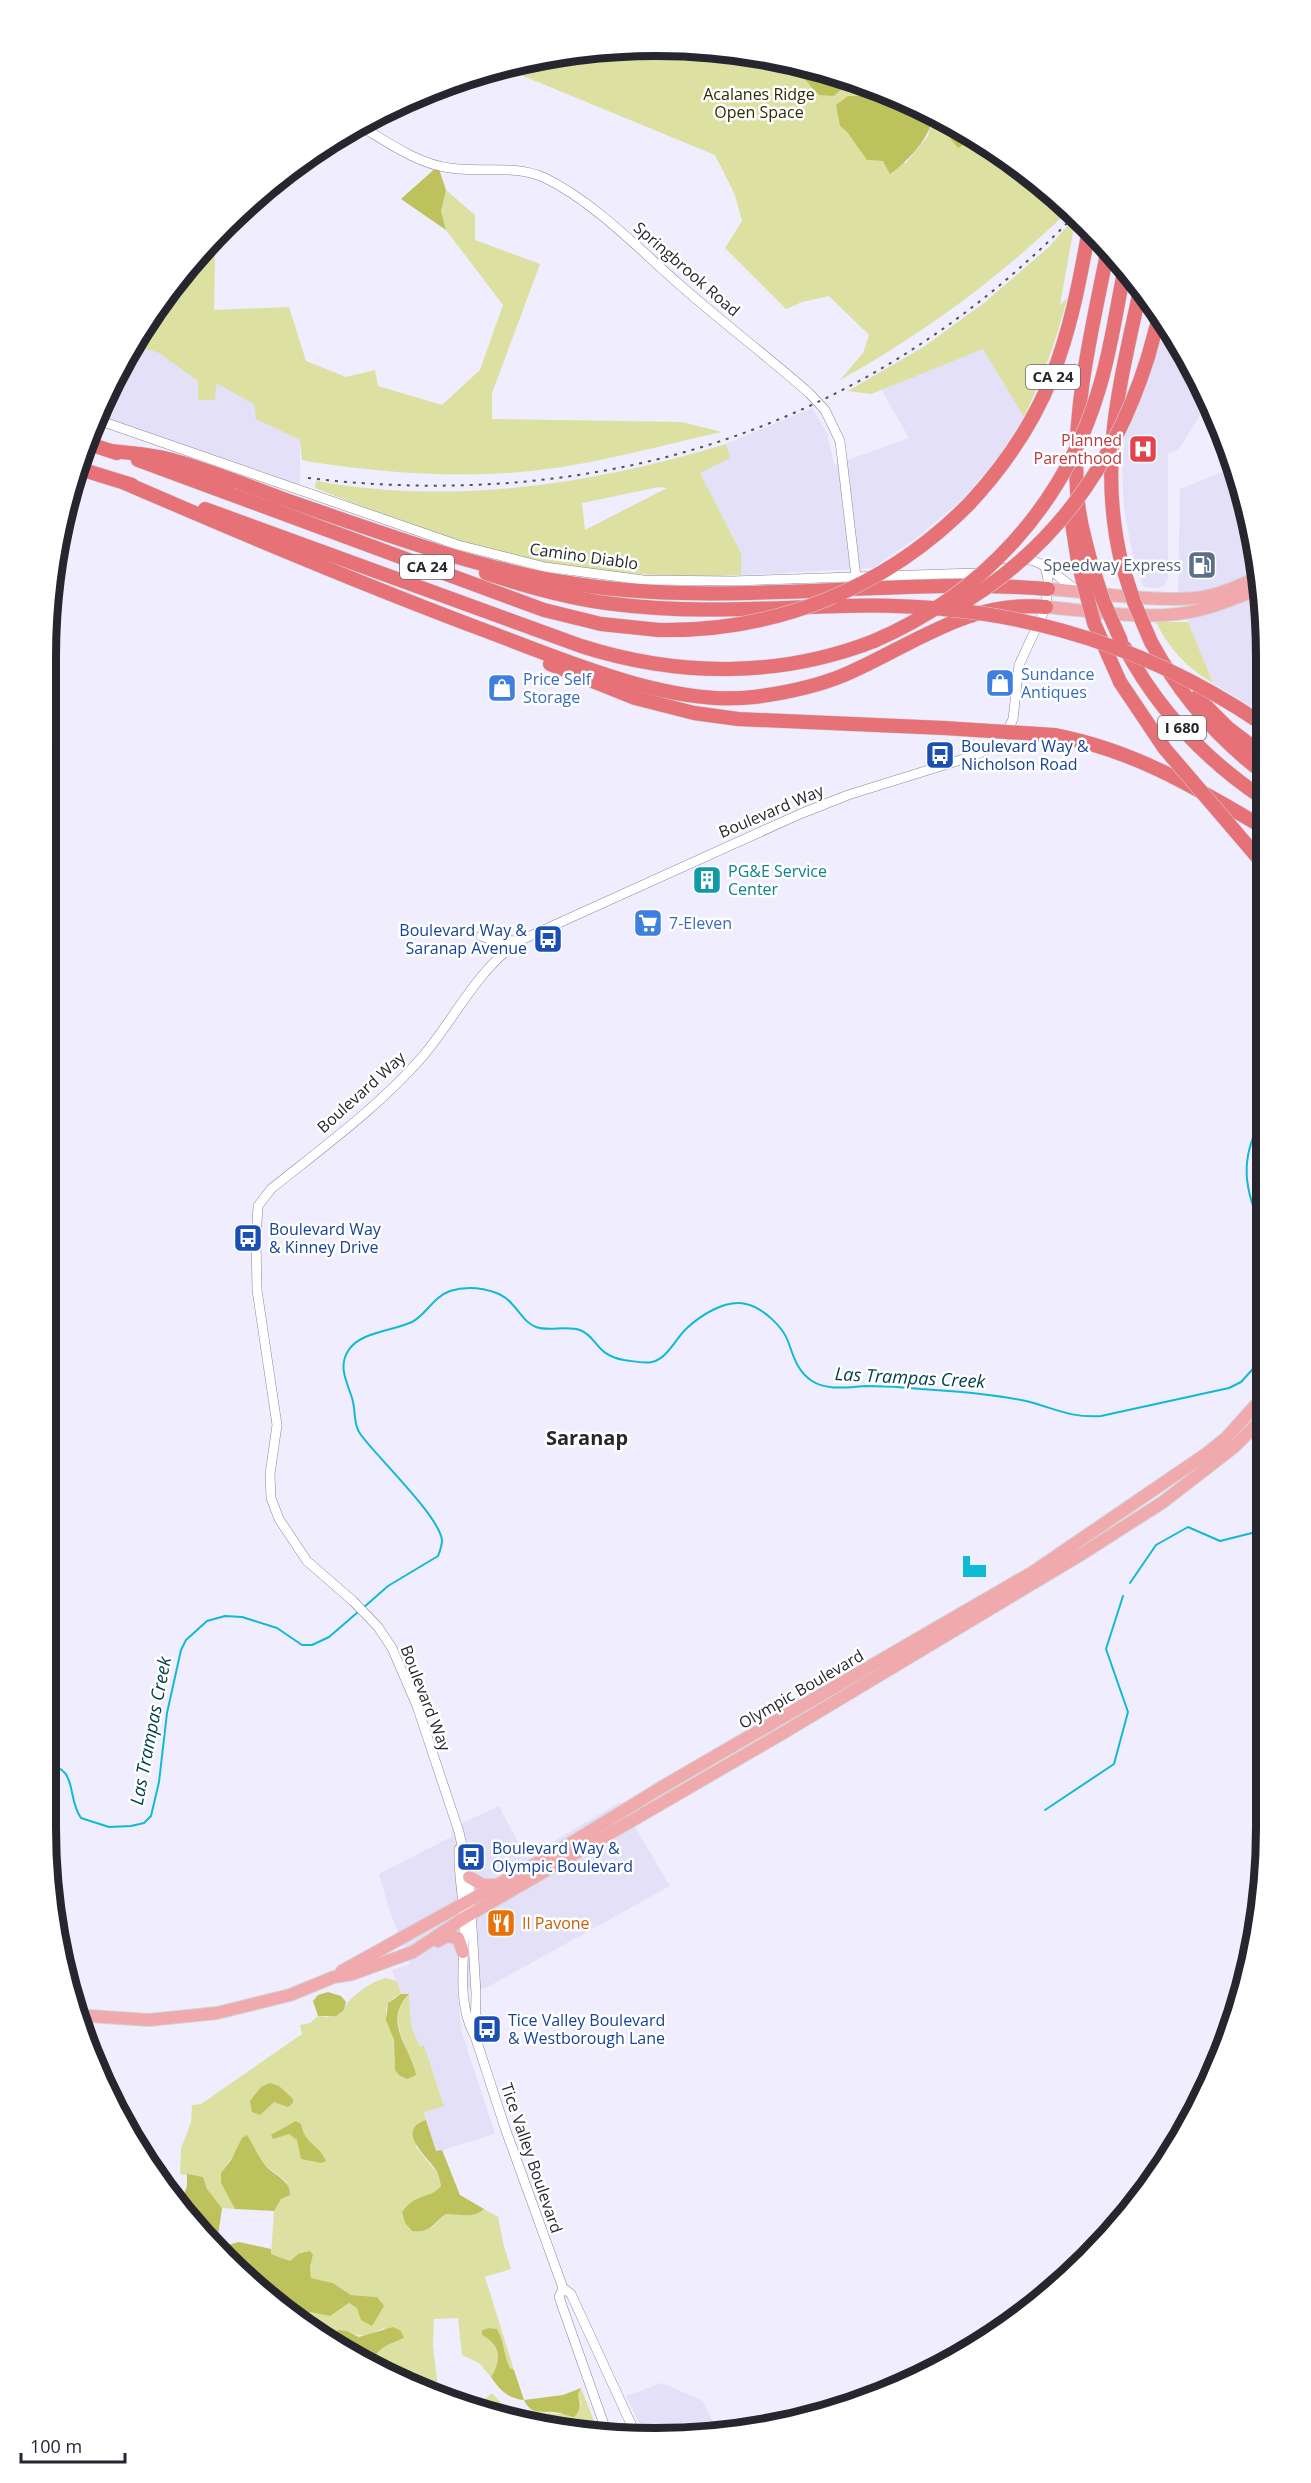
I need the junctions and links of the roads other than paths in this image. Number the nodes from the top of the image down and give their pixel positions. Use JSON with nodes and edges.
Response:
{"nodes":[{"id":1,"x":367,"y":130,"type":"edge"},
{"id":2,"x":1087,"y":239,"type":"edge"},
{"id":3,"x":1105,"y":258,"type":"edge"},
{"id":4,"x":1123,"y":279,"type":"edge"},
{"id":5,"x":1138,"y":299,"type":"edge"},
{"id":6,"x":1144,"y":307,"type":"edge"},
{"id":7,"x":1157,"y":326,"type":"edge"},
{"id":8,"x":1131,"y":331,"type":"junction"},
{"id":9,"x":103,"y":422,"type":"edge"},
{"id":10,"x":94,"y":445,"type":"edge"},
{"id":11,"x":111,"y":451,"type":"junction"},
{"id":12,"x":85,"y":470,"type":"edge"},
{"id":13,"x":200,"y":481,"type":"junction"},
{"id":14,"x":125,"y":483,"type":"junction"},
{"id":15,"x":1084,"y":563,"type":"junction"},
{"id":16,"x":1045,"y":567,"type":"junction"},
{"id":17,"x":856,"y":577,"type":"junction"},
{"id":18,"x":1250,"y":580,"type":"edge"},
{"id":19,"x":1048,"y":589,"type":"junction"},
{"id":20,"x":1078,"y":591,"type":"junction"},
{"id":21,"x":1251,"y":592,"type":"edge"},
{"id":22,"x":1046,"y":607,"type":"junction"},
{"id":23,"x":874,"y":641,"type":"junction"},
{"id":24,"x":1151,"y":642,"type":"junction"},
{"id":25,"x":518,"y":643,"type":"junction"},
{"id":26,"x":1256,"y":720,"type":"edge"},
{"id":27,"x":1256,"y":749,"type":"edge"},
{"id":28,"x":1256,"y":767,"type":"edge"},
{"id":29,"x":1256,"y":793,"type":"edge"},
{"id":30,"x":1256,"y":823,"type":"edge"},
{"id":31,"x":1256,"y":856,"type":"edge"},
{"id":32,"x":481,"y":936,"type":"dead end"},
{"id":33,"x":519,"y":941,"type":"junction"},
{"id":34,"x":1256,"y":1405,"type":"edge"},
{"id":35,"x":1256,"y":1425,"type":"edge"},
{"id":36,"x":460,"y":1844,"type":"junction"},
{"id":37,"x":469,"y":1877,"type":"junction"},
{"id":38,"x":500,"y":1885,"type":"junction"},
{"id":39,"x":467,"y":1903,"type":"junction"},
{"id":40,"x":469,"y":1916,"type":"junction"},
{"id":41,"x":423,"y":1946,"type":"junction"},
{"id":42,"x":463,"y":1952,"type":"junction"},
{"id":43,"x":334,"y":1977,"type":"junction"},
{"id":44,"x":463,"y":1983,"type":"junction"},
{"id":45,"x":85,"y":2015,"type":"edge"},
{"id":46,"x":475,"y":2018,"type":"junction"},
{"id":47,"x":475,"y":2036,"type":"junction"},
{"id":48,"x":563,"y":2288,"type":"junction"},
{"id":49,"x":604,"y":2425,"type":"edge"},
{"id":50,"x":632,"y":2427,"type":"edge"}],
"edges":[{"from":1,"to":17,"type":"street","name":"Springbrook Road"},
{"from":2,"to":13,"type":"highway","number":"CA 24","bridge":true},
{"from":3,"to":15,"type":"highway"},
{"from":4,"to":23,"type":"highway","bridge":true},
{"from":5,"to":8,"type":"highway","number":"I 680"},
{"from":6,"to":8,"type":"highway"},
{"from":7,"to":23,"type":"highway","bridge":true},
{"from":8,"to":24,"type":"highway","number":"I 680","bridge":true},
{"from":9,"to":17,"type":"street","name":"Camino Diablo"},
{"from":10,"to":11,"type":"highway","number":"CA 24"},
{"from":11,"to":13,"type":"highway","number":"CA 24"},
{"from":11,"to":19,"type":"highway"},
{"from":12,"to":14,"type":"highway","number":"CA 24"},
{"from":13,"to":26,"type":"highway","bridge":true},
{"from":14,"to":23,"type":"highway"},
{"from":14,"to":25,"type":"highway","number":"CA 24"},
{"from":15,"to":29,"type":"highway","number":"I 680","bridge":true},
{"from":15,"to":31,"type":"highway","bridge":true},
{"from":16,"to":17,"type":"street","name":"Camino Diablo"},
{"from":16,"to":19,"type":"street"},
{"from":16,"to":20,"type":"street"},
{"from":18,"to":20,"type":"main road"},
{"from":19,"to":20,"type":"main road"},
{"from":19,"to":22,"type":"street"},
{"from":21,"to":22,"type":"main road"},
{"from":22,"to":25,"type":"highway"},
{"from":22,"to":33,"type":"street","name":"Boulevard Way"},
{"from":24,"to":27,"type":"highway"},
{"from":24,"to":28,"type":"highway","number":"I 680"},
{"from":25,"to":30,"type":"highway","bridge":true},
{"from":32,"to":33,"type":"street"},
{"from":33,"to":36,"type":"street","name":"Boulevard Way"},
{"from":34,"to":38,"type":"main road","name":"Olympic Boulevard"},
{"from":35,"to":40,"type":"main road","name":"Olympic Boulevard"},
{"from":36,"to":37,"type":"street","name":"Boulevard Way"},
{"from":36,"to":39,"type":"street","name":"Boulevard Way"},
{"from":37,"to":38,"type":"main road"},
{"from":37,"to":39,"type":"street","name":"Boulevard Way"},
{"from":38,"to":39,"type":"main road","name":"Olympic Boulevard"},
{"from":39,"to":40,"type":"street","name":"Tice Valley Boulevard"},
{"from":39,"to":43,"type":"main road","name":"Olympic Boulevard"},
{"from":40,"to":41,"type":"main road","name":"Olympic Boulevard"},
{"from":40,"to":42,"type":"street","name":"Tice Valley Boulevard"},
{"from":40,"to":46,"type":"street","name":"Tice Valley Boulevard"},
{"from":41,"to":42,"type":"main road"},
{"from":41,"to":43,"type":"main road","name":"Olympic Boulevard"},
{"from":42,"to":44,"type":"street","name":"Tice Valley Boulevard"},
{"from":43,"to":45,"type":"main road","name":"Olympic Boulevard"},
{"from":44,"to":46,"type":"street"},
{"from":44,"to":47,"type":"street","name":"Tice Valley Boulevard"},
{"from":46,"to":47,"type":"street","name":"Tice Valley Boulevard"},
{"from":47,"to":48,"type":"street","name":"Tice Valley Boulevard"},
{"from":48,"to":49,"type":"street","name":"Tice Valley Boulevard"},
{"from":48,"to":50,"type":"street","name":"Tice Valley Boulevard"}]}
